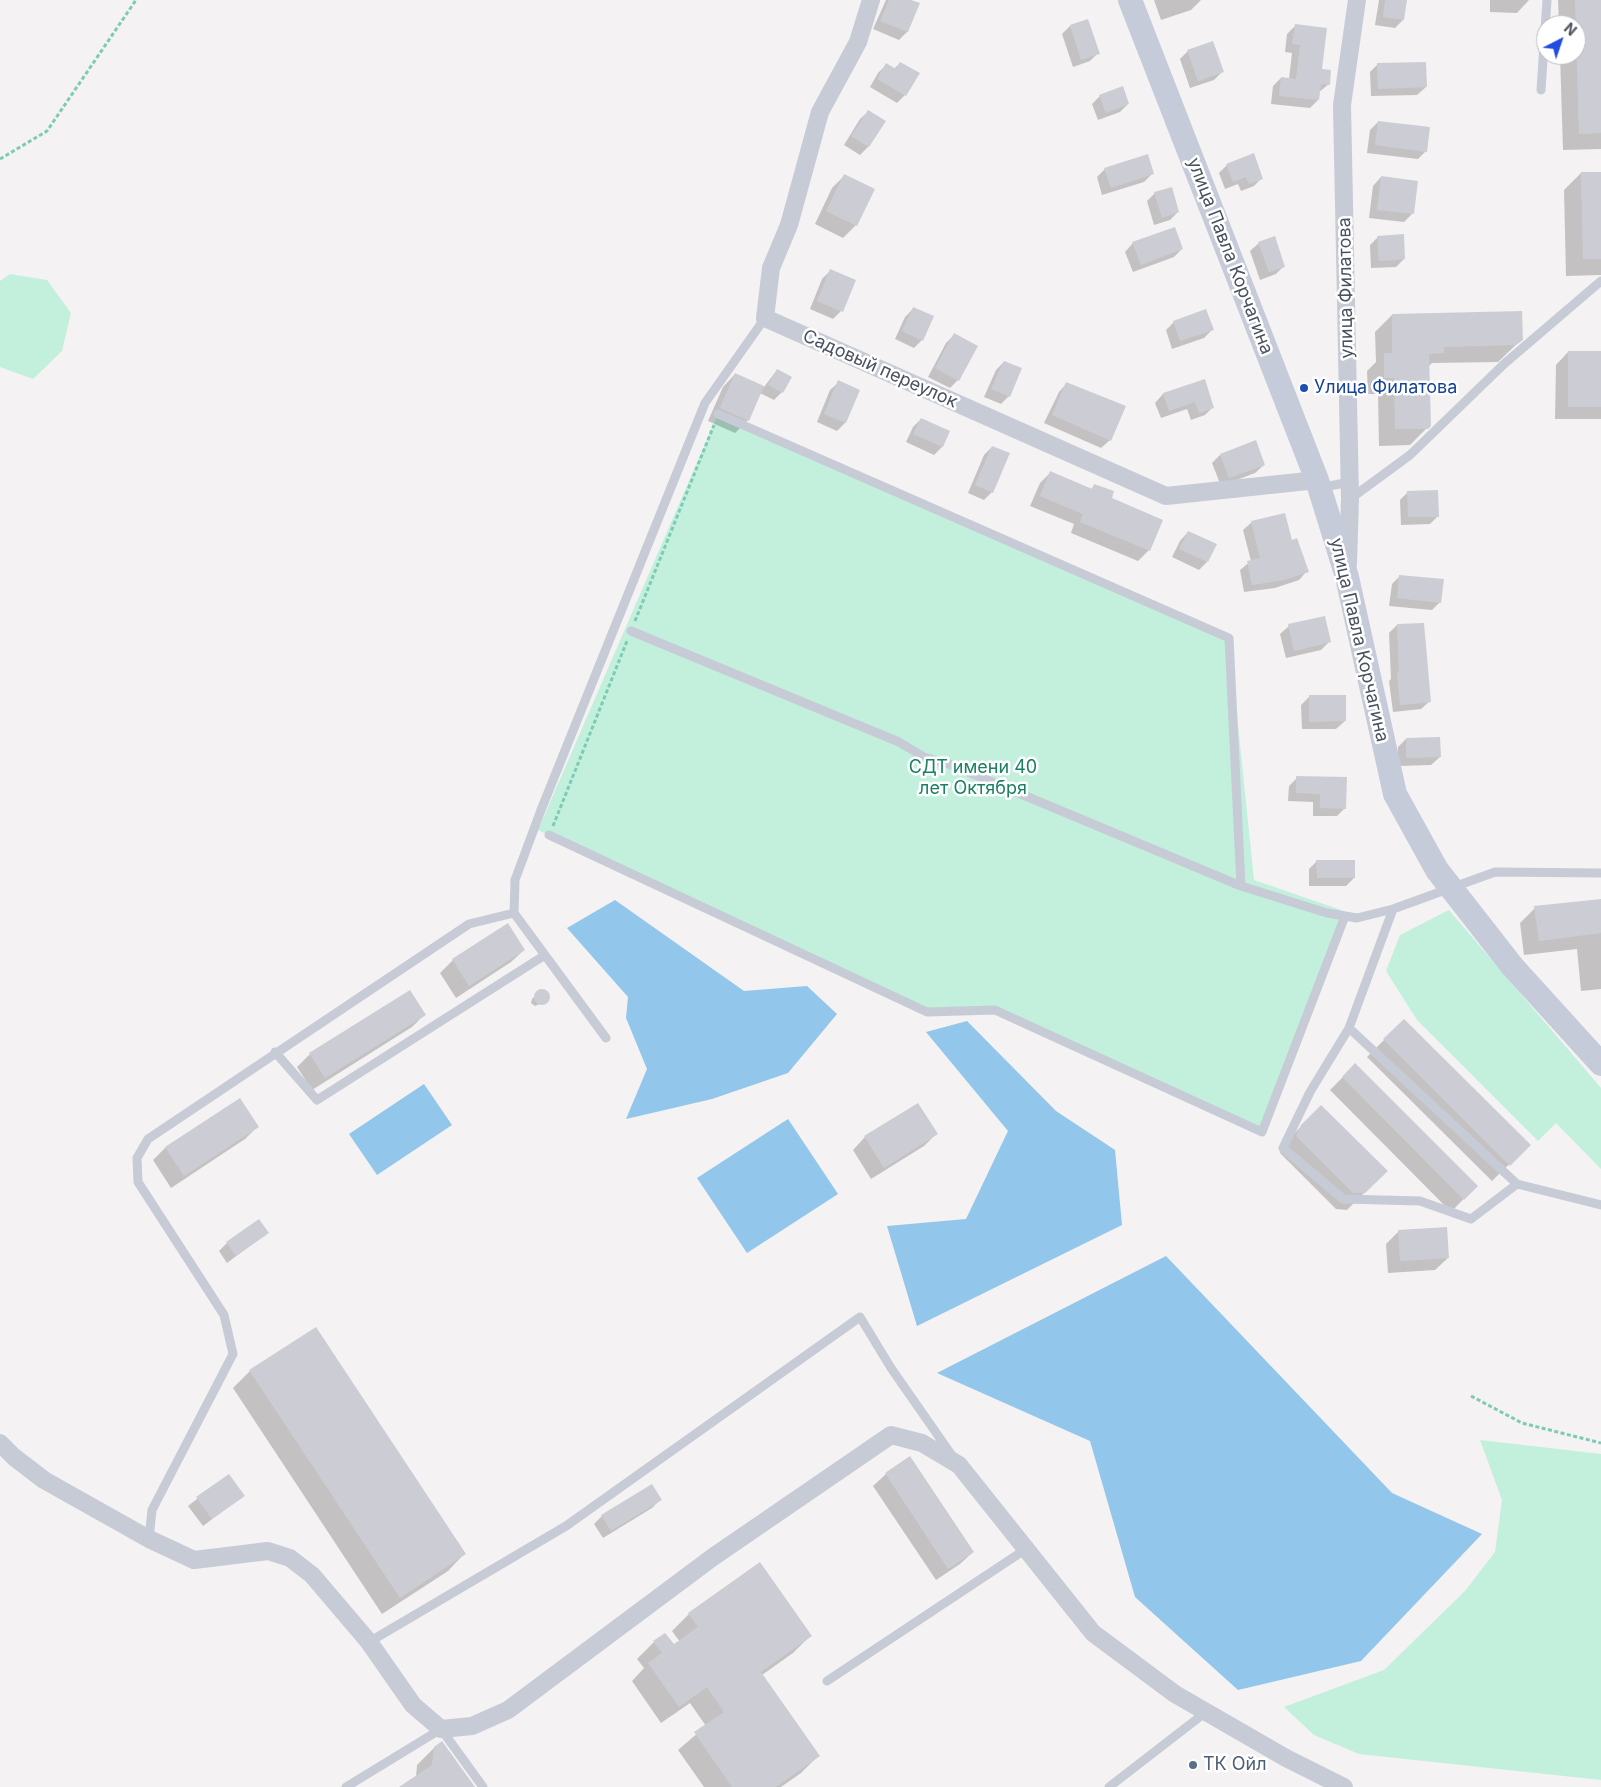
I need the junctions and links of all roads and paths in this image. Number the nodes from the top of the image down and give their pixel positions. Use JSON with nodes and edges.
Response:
{"nodes":[{"id":1,"x":136,"y":0,"type":"edge"},
{"id":2,"x":871,"y":0,"type":"edge"},
{"id":3,"x":1130,"y":0,"type":"edge"},
{"id":4,"x":1357,"y":0,"type":"edge"},
{"id":5,"x":1547,"y":0,"type":"edge"},
{"id":6,"x":1541,"y":90,"type":"dead end"},
{"id":7,"x":0,"y":159,"type":"edge"},
{"id":8,"x":1601,"y":281,"type":"edge"},
{"id":9,"x":765,"y":318,"type":"junction"},
{"id":10,"x":718,"y":414,"type":"dead end"},
{"id":11,"x":1318,"y":484,"type":"junction"},
{"id":12,"x":1350,"y":491,"type":"junction"},
{"id":13,"x":1347,"y":577,"type":"junction"},
{"id":14,"x":631,"y":631,"type":"dead end"},
{"id":15,"x":549,"y":835,"type":"dead end"},
{"id":16,"x":1601,"y":873,"type":"edge"},
{"id":17,"x":1241,"y":886,"type":"junction"},
{"id":18,"x":1451,"y":888,"type":"junction"},
{"id":19,"x":1394,"y":909,"type":"junction"},
{"id":20,"x":514,"y":913,"type":"junction"},
{"id":21,"x":1345,"y":916,"type":"junction"},
{"id":22,"x":545,"y":955,"type":"junction"},
{"id":23,"x":1348,"y":1028,"type":"junction"},
{"id":24,"x":606,"y":1038,"type":"dead end"},
{"id":25,"x":275,"y":1052,"type":"junction"},
{"id":26,"x":1601,"y":1064,"type":"edge"},
{"id":27,"x":1517,"y":1184,"type":"junction"},
{"id":28,"x":1601,"y":1205,"type":"edge"},
{"id":29,"x":1471,"y":1396,"type":"dead end"},
{"id":30,"x":0,"y":1443,"type":"edge"},
{"id":31,"x":1601,"y":1444,"type":"edge"},
{"id":32,"x":959,"y":1465,"type":"junction"},
{"id":33,"x":149,"y":1539,"type":"junction"},
{"id":34,"x":1026,"y":1549,"type":"junction"},
{"id":35,"x":369,"y":1642,"type":"junction"},
{"id":36,"x":827,"y":1681,"type":"dead end"},
{"id":37,"x":1206,"y":1712,"type":"junction"},
{"id":38,"x":442,"y":1729,"type":"junction"},
{"id":39,"x":346,"y":1787,"type":"edge"},
{"id":40,"x":483,"y":1787,"type":"edge"},
{"id":41,"x":1109,"y":1787,"type":"edge"},
{"id":42,"x":1344,"y":1787,"type":"edge"}],
"edges":[{"from":1,"to":7,"type":"path"},
{"from":2,"to":9,"type":"street"},
{"from":3,"to":11,"type":"main road","name":"улица Павла Корчагина"},
{"from":4,"to":12,"type":"street","name":"улица Филатова"},
{"from":5,"to":6,"type":"lane"},
{"from":8,"to":12,"type":"lane"},
{"from":9,"to":11,"type":"street","name":"Садовый переулок"},
{"from":9,"to":20,"type":"lane"},
{"from":10,"to":17,"type":"lane"},
{"from":11,"to":12,"type":"lane"},
{"from":11,"to":13,"type":"main road","name":"улица Павла Корчагина"},
{"from":12,"to":13,"type":"street","name":"улица Филатова"},
{"from":13,"to":18,"type":"main road","name":"улица Павла Корчагина"},
{"from":14,"to":17,"type":"lane"},
{"from":15,"to":21,"type":"lane"},
{"from":16,"to":18,"type":"lane"},
{"from":17,"to":21,"type":"lane"},
{"from":18,"to":19,"type":"lane"},
{"from":18,"to":26,"type":"main road","name":"улица Павла Корчагина"},
{"from":19,"to":21,"type":"lane"},
{"from":19,"to":23,"type":"lane"},
{"from":20,"to":22,"type":"lane"},
{"from":20,"to":25,"type":"lane"},
{"from":22,"to":24,"type":"lane"},
{"from":22,"to":25,"type":"lane"},
{"from":23,"to":27,"type":"lane"},
{"from":23,"to":27,"type":"lane"},
{"from":25,"to":33,"type":"lane"},
{"from":27,"to":28,"type":"lane"},
{"from":29,"to":31,"type":"path"},
{"from":30,"to":33,"type":"street"},
{"from":32,"to":34,"type":"street"},
{"from":32,"to":35,"type":"lane"},
{"from":32,"to":38,"type":"street"},
{"from":33,"to":35,"type":"street"},
{"from":34,"to":36,"type":"lane"},
{"from":34,"to":37,"type":"street"},
{"from":35,"to":38,"type":"street"},
{"from":37,"to":41,"type":"lane"},
{"from":37,"to":42,"type":"street"},
{"from":38,"to":39,"type":"lane"},
{"from":38,"to":40,"type":"lane"}]}
